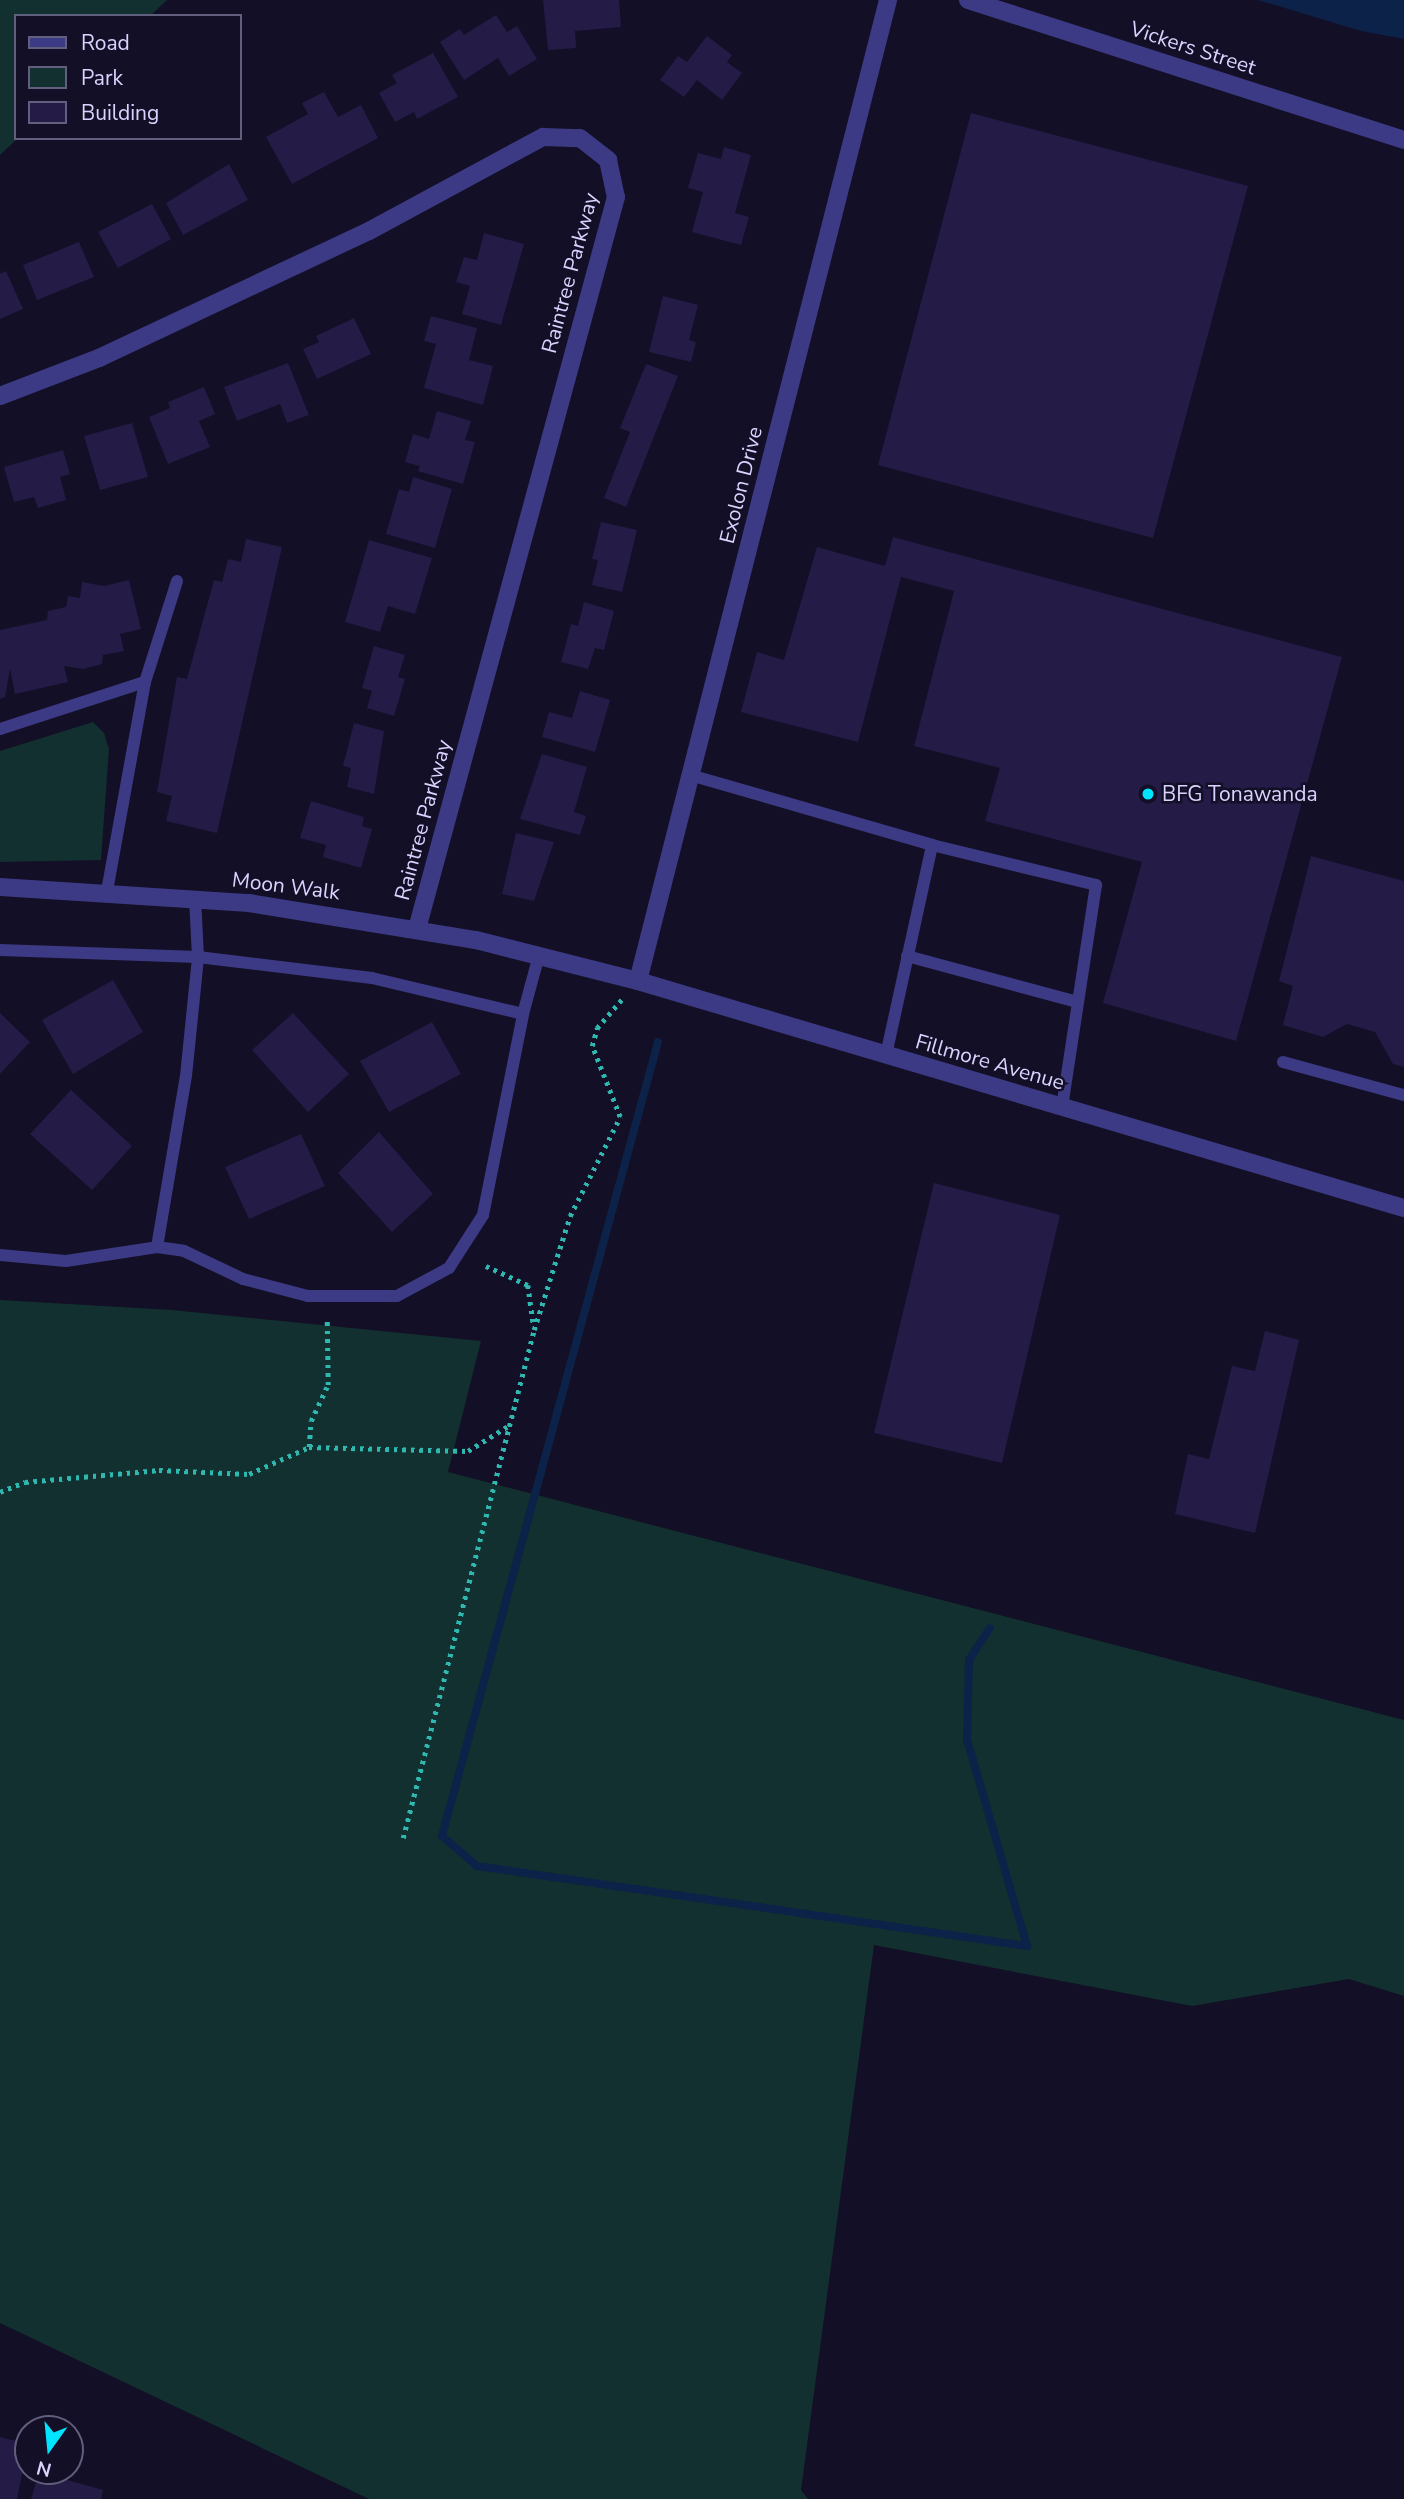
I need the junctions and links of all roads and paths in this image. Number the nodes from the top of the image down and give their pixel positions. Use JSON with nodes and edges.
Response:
{"nodes":[{"id":1,"x":888,"y":0,"type":"edge"},
{"id":2,"x":968,"y":0,"type":"edge"},
{"id":3,"x":1404,"y":140,"type":"edge"},
{"id":4,"x":0,"y":396,"type":"edge"},
{"id":5,"x":177,"y":581,"type":"dead end"},
{"id":6,"x":145,"y":682,"type":"junction"},
{"id":7,"x":0,"y":729,"type":"edge"},
{"id":8,"x":690,"y":775,"type":"junction"},
{"id":9,"x":932,"y":845,"type":"junction"},
{"id":10,"x":0,"y":887,"type":"edge"},
{"id":11,"x":107,"y":891,"type":"junction"},
{"id":12,"x":195,"y":897,"type":"junction"},
{"id":13,"x":417,"y":929,"type":"junction"},
{"id":14,"x":0,"y":950,"type":"edge"},
{"id":15,"x":539,"y":956,"type":"junction"},
{"id":16,"x":907,"y":956,"type":"junction"},
{"id":17,"x":198,"y":957,"type":"junction"},
{"id":18,"x":562,"y":961,"type":"joint"},
{"id":19,"x":638,"y":981,"type":"junction"},
{"id":20,"x":1078,"y":1002,"type":"junction"},
{"id":21,"x":523,"y":1014,"type":"junction"},
{"id":22,"x":886,"y":1055,"type":"junction"},
{"id":23,"x":1283,"y":1062,"type":"dead end"},
{"id":24,"x":1404,"y":1095,"type":"edge"},
{"id":25,"x":1062,"y":1107,"type":"junction"},
{"id":26,"x":1404,"y":1208,"type":"edge"},
{"id":27,"x":157,"y":1247,"type":"junction"},
{"id":28,"x":0,"y":1255,"type":"edge"},
{"id":29,"x":486,"y":1266,"type":"dead end"},
{"id":30,"x":327,"y":1319,"type":"dead end"},
{"id":31,"x":534,"y":1330,"type":"junction"},
{"id":32,"x":509,"y":1425,"type":"junction"},
{"id":33,"x":309,"y":1447,"type":"junction"},
{"id":34,"x":0,"y":1492,"type":"edge"},
{"id":35,"x":403,"y":1838,"type":"dead end"}],
"edges":[{"from":1,"to":8,"type":"street","name":"Exolon Drive"},
{"from":2,"to":3,"type":"street","name":"Vickers Street"},
{"from":4,"to":13,"type":"street","name":"Raintree Parkway"},
{"from":5,"to":6,"type":"lane"},
{"from":6,"to":7,"type":"lane"},
{"from":6,"to":11,"type":"lane"},
{"from":8,"to":9,"type":"lane"},
{"from":8,"to":19,"type":"street","name":"Exolon Drive"},
{"from":9,"to":16,"type":"lane"},
{"from":9,"to":20,"type":"lane"},
{"from":10,"to":11,"type":"street","name":"Moon Walk"},
{"from":11,"to":12,"type":"street","name":"Moon Walk"},
{"from":12,"to":13,"type":"street","name":"Moon Walk"},
{"from":12,"to":17,"type":"lane"},
{"from":13,"to":15,"type":"street","name":"Moon Walk"},
{"from":14,"to":17,"type":"lane"},
{"from":15,"to":18,"type":"street","name":"Moon Walk"},
{"from":15,"to":21,"type":"lane"},
{"from":16,"to":20,"type":"lane"},
{"from":16,"to":22,"type":"lane"},
{"from":17,"to":21,"type":"lane"},
{"from":17,"to":27,"type":"lane"},
{"from":18,"to":19,"type":"street","name":"Fillmore Avenue"},
{"from":19,"to":22,"type":"street","name":"Fillmore Avenue"},
{"from":19,"to":31,"type":"path"},
{"from":20,"to":25,"type":"lane"},
{"from":21,"to":27,"type":"lane"},
{"from":22,"to":25,"type":"street","name":"Fillmore Avenue"},
{"from":23,"to":24,"type":"lane"},
{"from":25,"to":26,"type":"street","name":"Fillmore Avenue"},
{"from":27,"to":28,"type":"lane"},
{"from":29,"to":31,"type":"path"},
{"from":30,"to":33,"type":"path"},
{"from":31,"to":32,"type":"path"},
{"from":32,"to":33,"type":"path"},
{"from":32,"to":35,"type":"path"},
{"from":33,"to":34,"type":"path"}]}
